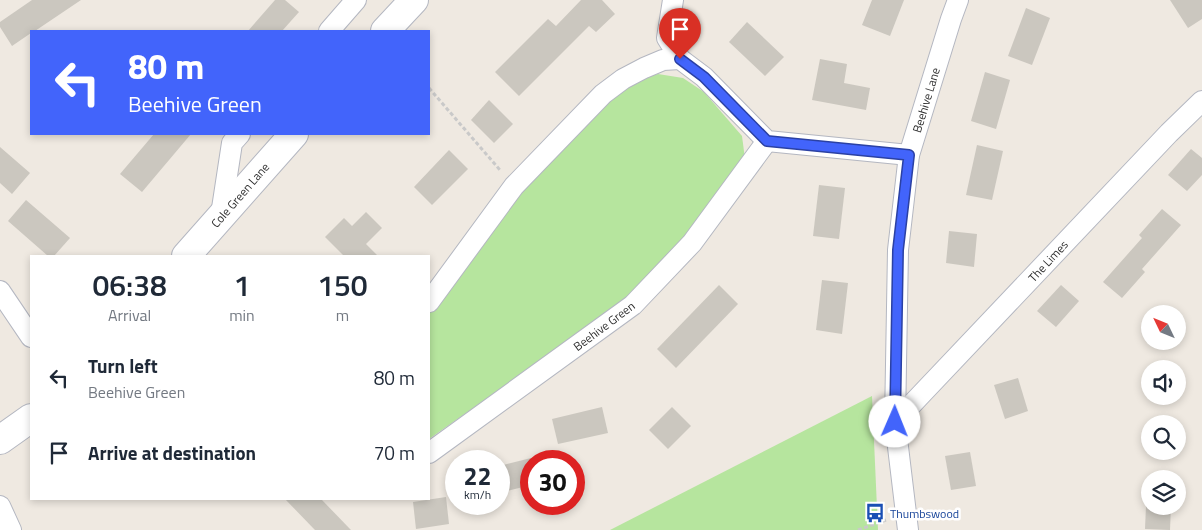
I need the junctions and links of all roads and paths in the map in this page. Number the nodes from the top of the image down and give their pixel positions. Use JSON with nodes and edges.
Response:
{"nodes":[{"id":1,"x":356,"y":0,"type":"edge"},
{"id":2,"x":414,"y":0,"type":"edge"},
{"id":3,"x":673,"y":0,"type":"edge"},
{"id":4,"x":958,"y":0,"type":"edge"},
{"id":5,"x":330,"y":30,"type":"edge"},
{"id":6,"x":386,"y":30,"type":"edge"},
{"id":7,"x":680,"y":59,"type":"junction"},
{"id":8,"x":430,"y":89,"type":"edge"},
{"id":9,"x":1202,"y":101,"type":"edge"},
{"id":10,"x":239,"y":135,"type":"edge"},
{"id":11,"x":293,"y":135,"type":"edge"},
{"id":12,"x":767,"y":141,"type":"junction"},
{"id":13,"x":909,"y":155,"type":"junction"},
{"id":14,"x":514,"y":186,"type":"junction"},
{"id":15,"x":221,"y":215,"type":"junction"},
{"id":16,"x":187,"y":255,"type":"edge"},
{"id":17,"x":0,"y":291,"type":"edge"},
{"id":18,"x":430,"y":301,"type":"edge"},
{"id":19,"x":30,"y":336,"type":"edge"},
{"id":20,"x":30,"y":419,"type":"edge"},
{"id":21,"x":895,"y":422,"type":"junction"},
{"id":22,"x":0,"y":440,"type":"edge"},
{"id":23,"x":430,"y":452,"type":"edge"},
{"id":24,"x":0,"y":506,"type":"edge"},
{"id":25,"x":907,"y":521,"type":"edge"},
{"id":26,"x":11,"y":530,"type":"edge"},
{"id":27,"x":858,"y":530,"type":"edge"}],
"edges":[{"from":1,"to":5,"type":"street"},
{"from":2,"to":6,"type":"street"},
{"from":3,"to":7,"type":"street"},
{"from":4,"to":13,"type":"street","name":"Beehive Lane"},
{"from":7,"to":12,"type":"street"},
{"from":7,"to":14,"type":"street"},
{"from":8,"to":14,"type":"path"},
{"from":9,"to":21,"type":"street","name":"The Limes"},
{"from":10,"to":15,"type":"street"},
{"from":11,"to":15,"type":"street","name":"Cole Green Lane"},
{"from":12,"to":13,"type":"street"},
{"from":12,"to":23,"type":"street","name":"Beehive Green"},
{"from":13,"to":21,"type":"street","name":"Beehive Lane"},
{"from":14,"to":18,"type":"street"},
{"from":15,"to":16,"type":"street","name":"Cole Green Lane"},
{"from":17,"to":19,"type":"street"},
{"from":20,"to":22,"type":"street"},
{"from":21,"to":25,"type":"street","name":"Beehive Lane"},
{"from":24,"to":26,"type":"street"},
{"from":25,"to":27,"type":"path"}]}
